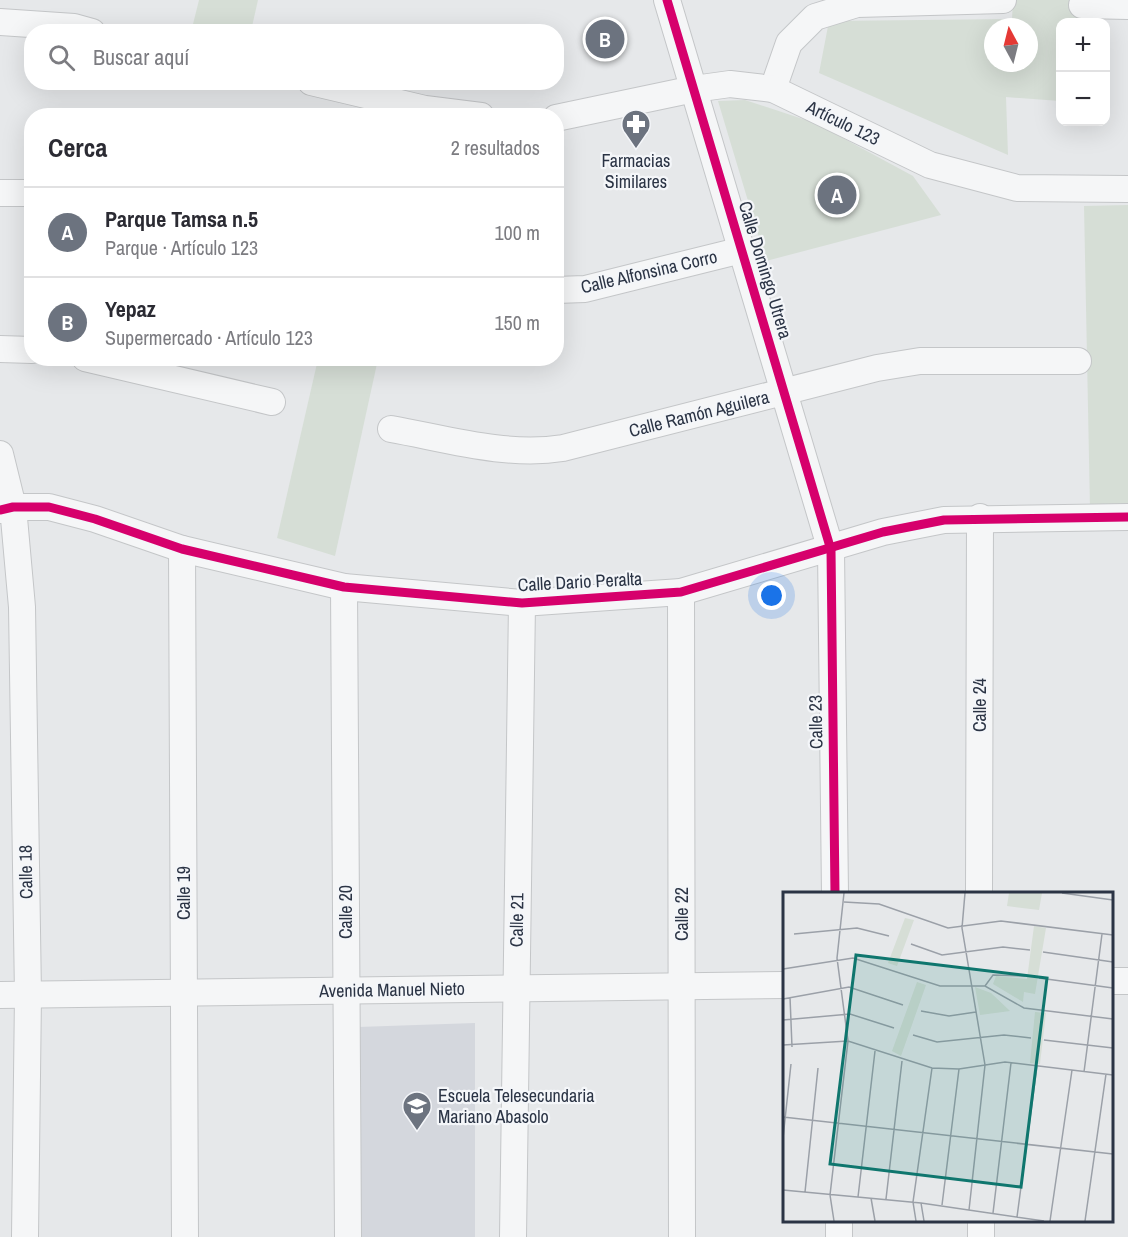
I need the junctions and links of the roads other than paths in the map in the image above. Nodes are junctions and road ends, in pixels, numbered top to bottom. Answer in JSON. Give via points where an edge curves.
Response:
{"nodes":[{"id":1,"x":667,"y":0,"type":"edge"},
{"id":2,"x":1003,"y":0,"type":"edge"},
{"id":3,"x":1082,"y":5,"type":"dead end"},
{"id":4,"x":1128,"y":6,"type":"edge"},
{"id":5,"x":0,"y":22,"type":"edge"},
{"id":6,"x":30,"y":24,"type":"edge"},
{"id":7,"x":694,"y":88,"type":"junction"},
{"id":8,"x":773,"y":89,"type":"junction"},
{"id":9,"x":345,"y":90,"type":"edge"},
{"id":10,"x":421,"y":108,"type":"edge"},
{"id":11,"x":564,"y":116,"type":"edge"},
{"id":12,"x":1128,"y":189,"type":"edge"},
{"id":13,"x":0,"y":193,"type":"edge"},
{"id":14,"x":24,"y":193,"type":"edge"},
{"id":15,"x":742,"y":250,"type":"junction"},
{"id":16,"x":564,"y":289,"type":"edge"},
{"id":17,"x":0,"y":349,"type":"edge"},
{"id":18,"x":24,"y":350,"type":"edge"},
{"id":19,"x":1078,"y":361,"type":"dead end"},
{"id":20,"x":119,"y":366,"type":"edge"},
{"id":21,"x":784,"y":393,"type":"junction"},
{"id":22,"x":272,"y":402,"type":"dead end"},
{"id":23,"x":391,"y":429,"type":"dead end"},
{"id":24,"x":0,"y":454,"type":"edge"},
{"id":25,"x":7,"y":509,"type":"edge"},
{"id":26,"x":1128,"y":517,"type":"edge"},
{"id":27,"x":980,"y":518,"type":"junction"},
{"id":28,"x":182,"y":549,"type":"junction"},
{"id":29,"x":831,"y":550,"type":"junction"},
{"id":30,"x":344,"y":587,"type":"junction"},
{"id":31,"x":681,"y":592,"type":"junction"},
{"id":32,"x":522,"y":603,"type":"junction"},
{"id":33,"x":835,"y":892,"type":"edge"},
{"id":34,"x":979,"y":892,"type":"edge"},
{"id":35,"x":783,"y":985,"type":"edge"},
{"id":36,"x":682,"y":986,"type":"junction"},
{"id":37,"x":516,"y":988,"type":"junction"},
{"id":38,"x":346,"y":991,"type":"junction"},
{"id":39,"x":184,"y":993,"type":"junction"},
{"id":40,"x":0,"y":995,"type":"edge"},
{"id":41,"x":27,"y":995,"type":"junction"},
{"id":42,"x":25,"y":1237,"type":"edge"},
{"id":43,"x":185,"y":1237,"type":"edge"},
{"id":44,"x":348,"y":1237,"type":"edge"},
{"id":45,"x":513,"y":1237,"type":"edge"},
{"id":46,"x":682,"y":1237,"type":"edge"}],
"edges":[{"from":1,"to":7,"type":"street","name":"Calle Domingo Utrera"},
{"from":2,"to":8,"type":"street","via":[[857,4],[815,17],[789,43]]},
{"from":3,"to":4,"type":"street"},
{"from":5,"to":6,"type":"street"},
{"from":7,"to":8,"type":"street","name":"Artículo 123","via":[[730,84]]},
{"from":7,"to":11,"type":"street","name":"Artículo 123"},
{"from":7,"to":15,"type":"street","name":"Calle Domingo Utrera"},
{"from":8,"to":12,"type":"street","name":"Artículo 123","via":[[930,165],[1017,188]]},
{"from":9,"to":10,"type":"street"},
{"from":13,"to":14,"type":"street"},
{"from":15,"to":16,"type":"street","name":"Calle Alfonsina Corro","via":[[585,288]]},
{"from":15,"to":21,"type":"street","name":"Calle Domingo Utrera"},
{"from":17,"to":18,"type":"street"},
{"from":19,"to":21,"type":"street","name":"Calle Ramón Aguilera","via":[[920,361],[877,368]]},
{"from":20,"to":22,"type":"street"},
{"from":21,"to":23,"type":"street","name":"Calle Ramón Aguilera","via":[[537,452]]},
{"from":21,"to":29,"type":"street","name":"Calle Domingo Utrera"},
{"from":24,"to":25,"type":"street","name":"Calle 18"},
{"from":25,"to":28,"type":"street","name":"Calle Dario Peralta","via":[[49,507]]},
{"from":25,"to":41,"type":"street","name":"Calle 18","via":[[22,607]]},
{"from":26,"to":27,"type":"street","name":"Calle Dario Peralta"},
{"from":27,"to":29,"type":"street","name":"Calle Dario Peralta","via":[[944,520],[883,532]]},
{"from":27,"to":34,"type":"street","name":"Calle 24"},
{"from":28,"to":30,"type":"street","name":"Calle Dario Peralta"},
{"from":28,"to":39,"type":"street","name":"Calle 19"},
{"from":29,"to":31,"type":"street","name":"Calle Dario Peralta"},
{"from":29,"to":33,"type":"street","name":"Calle 23"},
{"from":30,"to":32,"type":"street","name":"Calle Dario Peralta"},
{"from":30,"to":38,"type":"street","name":"Calle 20"},
{"from":31,"to":32,"type":"street","name":"Calle Dario Peralta"},
{"from":31,"to":36,"type":"street","name":"Calle 22"},
{"from":32,"to":37,"type":"street","name":"Calle 21"},
{"from":35,"to":36,"type":"street","name":"Avenida Manuel Nieto"},
{"from":36,"to":37,"type":"street","name":"Avenida Manuel Nieto"},
{"from":36,"to":46,"type":"street","name":"Calle 22"},
{"from":37,"to":38,"type":"street","name":"Avenida Manuel Nieto"},
{"from":37,"to":45,"type":"street","name":"Calle 21"},
{"from":38,"to":39,"type":"street","name":"Avenida Manuel Nieto"},
{"from":38,"to":44,"type":"street","name":"Calle 20"},
{"from":39,"to":41,"type":"street","name":"Avenida Manuel Nieto"},
{"from":39,"to":43,"type":"street","name":"Calle 19"},
{"from":40,"to":41,"type":"street","name":"Avenida Manuel Nieto"},
{"from":41,"to":42,"type":"street","name":"Calle 18"}]}
